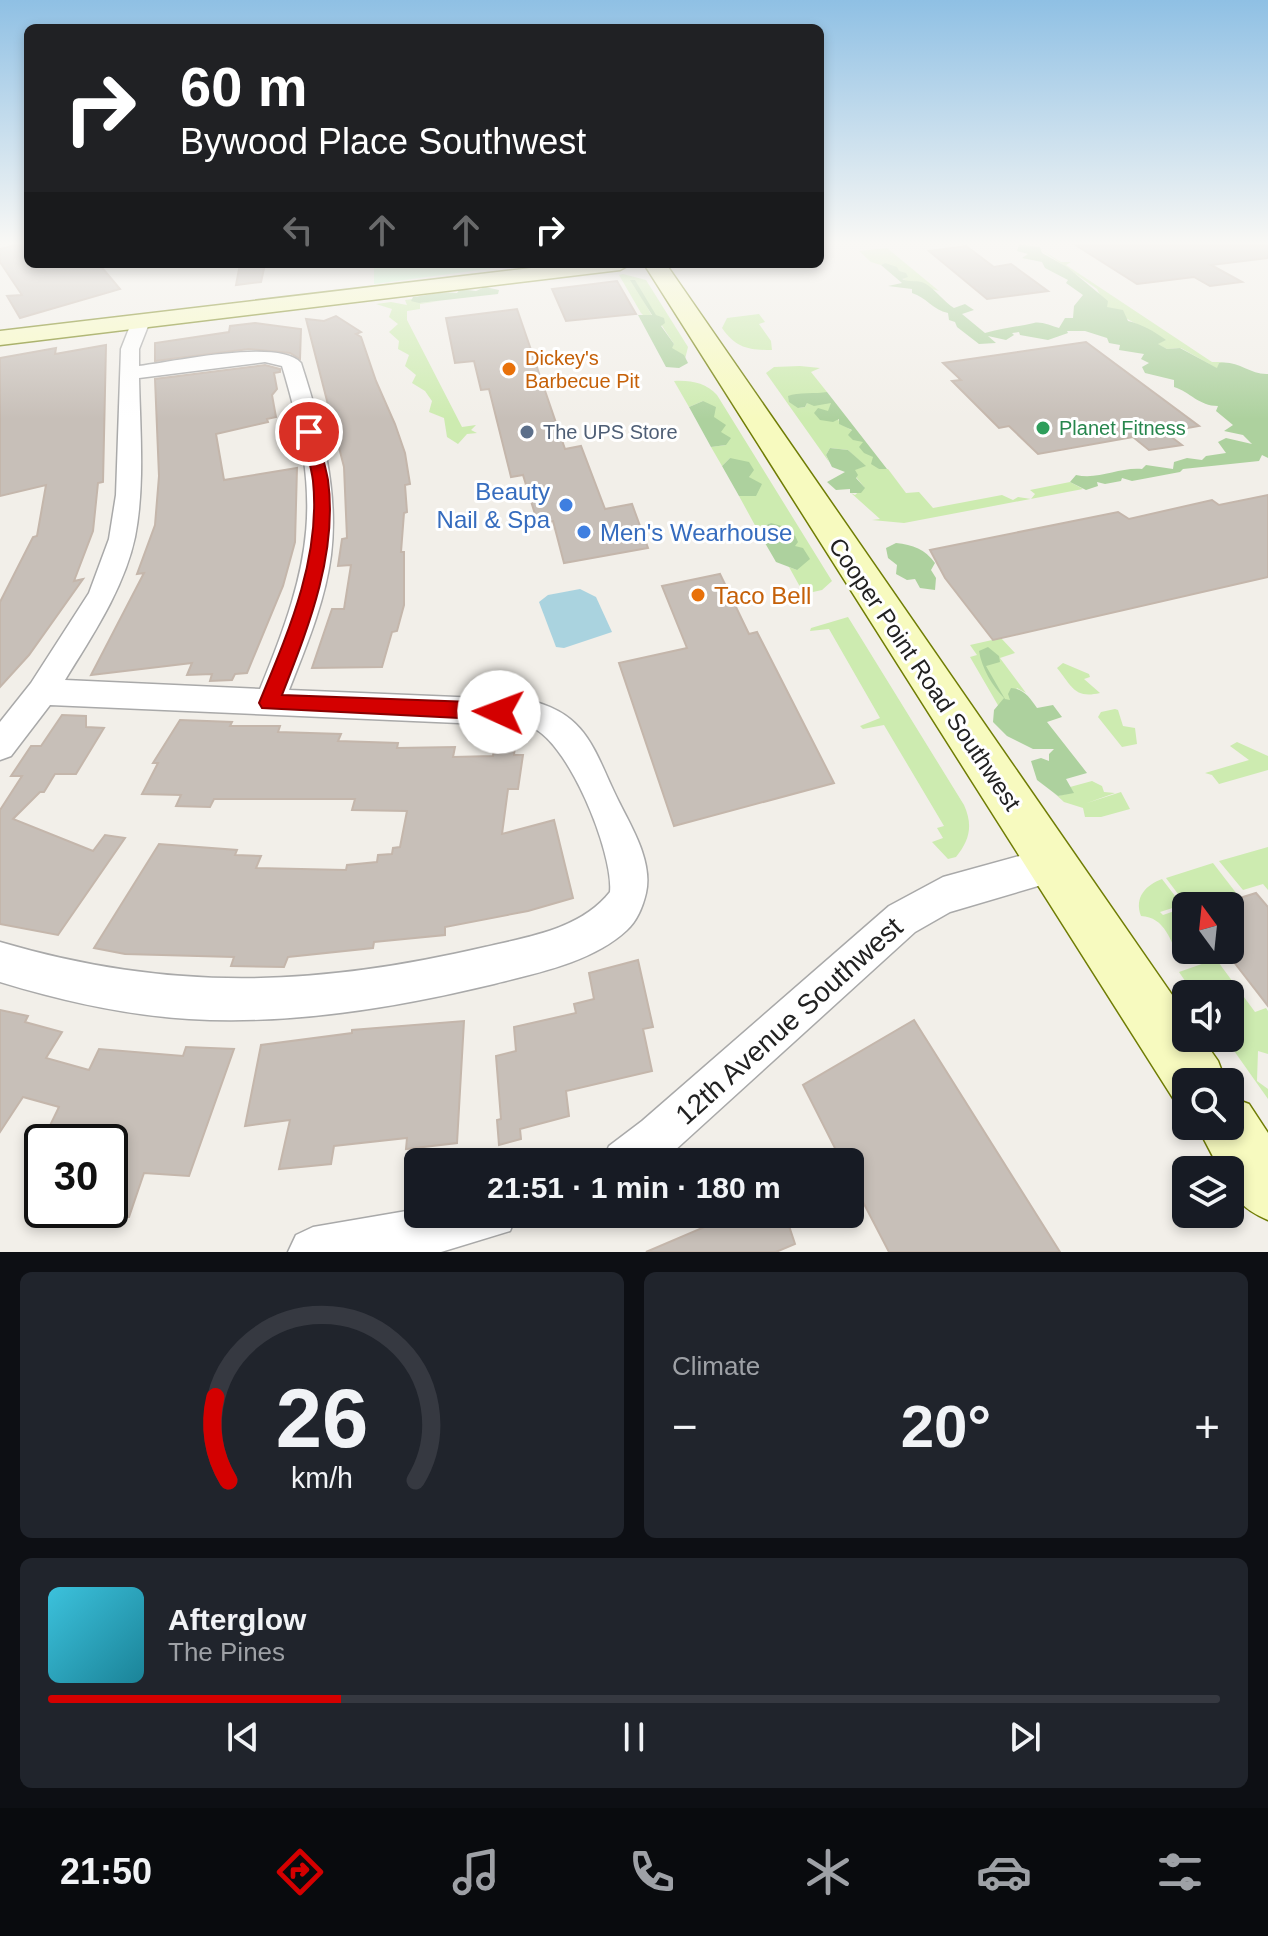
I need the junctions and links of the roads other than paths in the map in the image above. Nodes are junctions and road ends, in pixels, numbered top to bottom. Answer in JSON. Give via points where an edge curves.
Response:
{"nodes":[{"id":1,"x":297,"y":302,"type":"edge"},
{"id":2,"x":680,"y":302,"type":"edge"},
{"id":3,"x":141,"y":321,"type":"junction"},
{"id":4,"x":0,"y":338,"type":"edge"},
{"id":5,"x":129,"y":373,"type":"junction"},
{"id":6,"x":42,"y":692,"type":"junction"},
{"id":7,"x":269,"y":703,"type":"junction"},
{"id":8,"x":0,"y":746,"type":"edge"},
{"id":9,"x":1052,"y":865,"type":"junction"},
{"id":10,"x":0,"y":962,"type":"edge"},
{"id":11,"x":1188,"y":1068,"type":"edge"},
{"id":12,"x":1236,"y":1140,"type":"edge"},
{"id":13,"x":643,"y":1148,"type":"edge"},
{"id":14,"x":1268,"y":1188,"type":"edge"},
{"id":15,"x":441,"y":1228,"type":"edge"},
{"id":16,"x":313,"y":1252,"type":"edge"}],
"edges":[{"from":1,"to":3,"type":"main road"},
{"from":2,"to":9,"type":"main road","name":"Cooper Point Road Southwest"},
{"from":3,"to":4,"type":"main road"},
{"from":3,"to":5,"type":"street","via":[[130,349]]},
{"from":5,"to":6,"type":"street","via":[[128,495],[122,539],[102,594]]},
{"from":5,"to":7,"type":"street","via":[[265,356],[291,363],[320,479],[321,516],[309,592]]},
{"from":6,"to":7,"type":"street"},
{"from":6,"to":8,"type":"street"},
{"from":7,"to":10,"type":"street","via":[[550,718],[568,736],[622,844],[628,866],[623,906],[609,920],[565,944],[519,958],[376,989],[284,1000],[175,997],[82,985]]},
{"from":9,"to":11,"type":"main road","name":"Cooper Point Road Southwest"},
{"from":9,"to":13,"type":"street","name":"12th Avenue Southwest","via":[[943,896],[902,919]]},
{"from":12,"to":14,"type":"main road"},
{"from":15,"to":16,"type":"street"}]}
